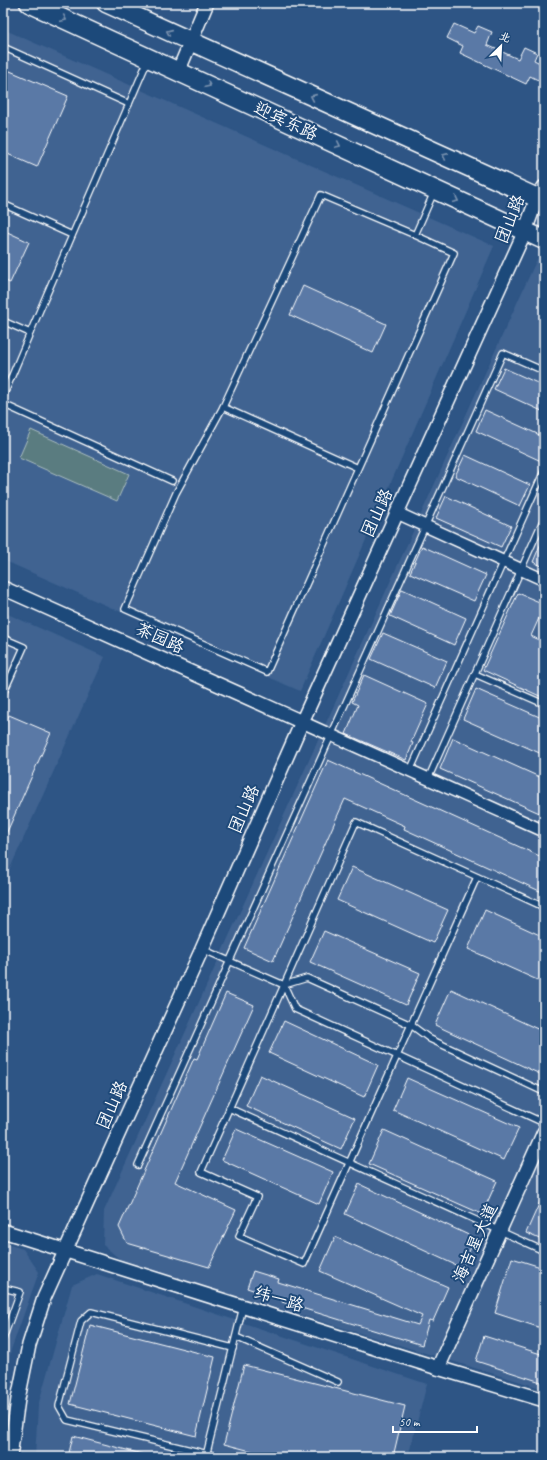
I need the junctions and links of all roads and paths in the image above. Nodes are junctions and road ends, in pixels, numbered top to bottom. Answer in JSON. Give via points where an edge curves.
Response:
{"nodes":[{"id":1,"x":28,"y":3,"type":"edge"},
{"id":2,"x":106,"y":3,"type":"edge"},
{"id":3,"x":207,"y":3,"type":"edge"},
{"id":4,"x":191,"y":42,"type":"junction"},
{"id":5,"x":3,"y":47,"type":"edge"},
{"id":6,"x":149,"y":58,"type":"junction"},
{"id":7,"x":178,"y":72,"type":"junction"},
{"id":8,"x":129,"y":104,"type":"junction"},
{"id":9,"x":435,"y":190,"type":"junction"},
{"id":10,"x":542,"y":195,"type":"edge"},
{"id":11,"x":3,"y":204,"type":"edge"},
{"id":12,"x":525,"y":231,"type":"junction"},
{"id":13,"x":72,"y":235,"type":"junction"},
{"id":14,"x":415,"y":235,"type":"junction"},
{"id":15,"x":544,"y":240,"type":"edge"},
{"id":16,"x":3,"y":320,"type":"edge"},
{"id":17,"x":30,"y":332,"type":"junction"},
{"id":18,"x":544,"y":371,"type":"edge"},
{"id":19,"x":3,"y":397,"type":"edge"},
{"id":20,"x":3,"y":404,"type":"edge"},
{"id":21,"x":223,"y":407,"type":"junction"},
{"id":22,"x":358,"y":468,"type":"junction"},
{"id":23,"x":544,"y":471,"type":"edge"},
{"id":24,"x":172,"y":481,"type":"dead end"},
{"id":25,"x":397,"y":513,"type":"junction"},
{"id":26,"x":544,"y":518,"type":"edge"},
{"id":27,"x":425,"y":526,"type":"junction"},
{"id":28,"x":504,"y":562,"type":"junction"},
{"id":29,"x":521,"y":570,"type":"junction"},
{"id":30,"x":544,"y":580,"type":"edge"},
{"id":31,"x":3,"y":588,"type":"edge"},
{"id":32,"x":3,"y":638,"type":"edge"},
{"id":33,"x":474,"y":674,"type":"junction"},
{"id":34,"x":3,"y":694,"type":"edge"},
{"id":35,"x":544,"y":704,"type":"edge"},
{"id":36,"x":302,"y":722,"type":"junction"},
{"id":37,"x":331,"y":735,"type":"junction"},
{"id":38,"x":410,"y":771,"type":"junction"},
{"id":39,"x":428,"y":779,"type":"junction"},
{"id":40,"x":544,"y":831,"type":"edge"},
{"id":41,"x":477,"y":877,"type":"junction"},
{"id":42,"x":544,"y":907,"type":"edge"},
{"id":43,"x":202,"y":949,"type":"junction"},
{"id":44,"x":230,"y":961,"type":"junction"},
{"id":45,"x":284,"y":985,"type":"junction"},
{"id":46,"x":411,"y":1025,"type":"junction"},
{"id":47,"x":397,"y":1055,"type":"junction"},
{"id":48,"x":544,"y":1092,"type":"edge"},
{"id":49,"x":230,"y":1108,"type":"junction"},
{"id":50,"x":544,"y":1122,"type":"edge"},
{"id":51,"x":544,"y":1132,"type":"edge"},
{"id":52,"x":349,"y":1163,"type":"junction"},
{"id":53,"x":138,"y":1165,"type":"dead end"},
{"id":54,"x":3,"y":1231,"type":"edge"},
{"id":55,"x":500,"y":1232,"type":"junction"},
{"id":56,"x":66,"y":1251,"type":"junction"},
{"id":57,"x":544,"y":1251,"type":"edge"},
{"id":58,"x":3,"y":1288,"type":"edge"},
{"id":59,"x":243,"y":1307,"type":"junction"},
{"id":60,"x":236,"y":1337,"type":"junction"},
{"id":61,"x":3,"y":1339,"type":"edge"},
{"id":62,"x":233,"y":1348,"type":"junction"},
{"id":63,"x":438,"y":1368,"type":"junction"},
{"id":64,"x":338,"y":1382,"type":"dead end"},
{"id":65,"x":544,"y":1400,"type":"edge"},
{"id":66,"x":206,"y":1455,"type":"edge"},
{"id":67,"x":10,"y":1457,"type":"edge"},
{"id":68,"x":220,"y":1457,"type":"edge"}],
"edges":[{"from":1,"to":6,"type":"highway","name":"迎宾东路","one_way":true},
{"from":4,"to":2,"type":"highway","name":"迎宾东路","one_way":true},
{"from":3,"to":4,"type":"street"},
{"from":4,"to":7,"type":"street"},
{"from":10,"to":4,"type":"highway","name":"迎宾东路","one_way":true},
{"from":5,"to":8,"type":"lane"},
{"from":6,"to":7,"type":"highway","name":"迎宾东路"},
{"from":6,"to":8,"type":"lane"},
{"from":7,"to":9,"type":"highway","name":"迎宾东路","one_way":true},
{"from":8,"to":13,"type":"lane"},
{"from":9,"to":12,"type":"highway","name":"迎宾东路","one_way":true},
{"from":9,"to":14,"type":"lane"},
{"from":10,"to":12,"type":"street","name":"团山路"},
{"from":11,"to":13,"type":"lane"},
{"from":12,"to":15,"type":"highway","name":"迎宾东路"},
{"from":12,"to":25,"type":"street","name":"团山路"},
{"from":13,"to":17,"type":"lane"},
{"from":14,"to":21,"type":"lane","via":[[321,195]]},
{"from":14,"to":22,"type":"lane","via":[[454,253]]},
{"from":16,"to":17,"type":"lane"},
{"from":17,"to":19,"type":"lane"},
{"from":18,"to":27,"type":"lane","via":[[503,353]]},
{"from":20,"to":24,"type":"lane"},
{"from":21,"to":22,"type":"lane"},
{"from":21,"to":22,"type":"lane","via":[[176,493],[125,609],[267,672]]},
{"from":23,"to":28,"type":"lane"},
{"from":25,"to":27,"type":"street"},
{"from":25,"to":36,"type":"street","name":"团山路"},
{"from":26,"to":29,"type":"lane"},
{"from":27,"to":28,"type":"street"},
{"from":27,"to":37,"type":"lane"},
{"from":28,"to":29,"type":"street"},
{"from":28,"to":38,"type":"lane"},
{"from":29,"to":30,"type":"street"},
{"from":29,"to":33,"type":"lane"},
{"from":31,"to":36,"type":"street","name":"茶园路"},
{"from":32,"to":34,"type":"lane","via":[[24,647]]},
{"from":33,"to":35,"type":"lane"},
{"from":33,"to":39,"type":"lane"},
{"from":36,"to":37,"type":"street"},
{"from":36,"to":43,"type":"street","name":"团山路"},
{"from":37,"to":38,"type":"street"},
{"from":37,"to":44,"type":"lane"},
{"from":38,"to":39,"type":"street"},
{"from":39,"to":40,"type":"street"},
{"from":41,"to":42,"type":"lane"},
{"from":41,"to":45,"type":"lane","via":[[356,822]]},
{"from":41,"to":46,"type":"lane"},
{"from":43,"to":44,"type":"lane"},
{"from":43,"to":56,"type":"street","name":"团山路"},
{"from":44,"to":45,"type":"lane"},
{"from":44,"to":53,"type":"lane"},
{"from":45,"to":46,"type":"lane","via":[[307,978]]},
{"from":45,"to":47,"type":"lane","via":[[295,1008]]},
{"from":45,"to":49,"type":"lane"},
{"from":46,"to":47,"type":"lane"},
{"from":46,"to":48,"type":"lane","via":[[430,1040]]},
{"from":47,"to":50,"type":"lane"},
{"from":47,"to":52,"type":"lane"},
{"from":49,"to":52,"type":"lane"},
{"from":49,"to":52,"type":"lane","via":[[201,1172],[257,1196],[239,1236],[304,1264]]},
{"from":51,"to":55,"type":"street","name":"海吉星大道"},
{"from":52,"to":55,"type":"lane"},
{"from":54,"to":56,"type":"street","name":"纬一路"},
{"from":55,"to":57,"type":"lane"},
{"from":55,"to":63,"type":"street","name":"海吉星大道"},
{"from":56,"to":59,"type":"street","name":"纬一路"},
{"from":56,"to":67,"type":"street","name":"团山路","via":[[44,1298],[29,1345]]},
{"from":58,"to":61,"type":"lane","via":[[20,1292]]},
{"from":59,"to":60,"type":"lane"},
{"from":59,"to":63,"type":"street","name":"纬一路"},
{"from":60,"to":62,"type":"lane"},
{"from":60,"to":64,"type":"lane"},
{"from":62,"to":66,"type":"lane"},
{"from":62,"to":66,"type":"lane","via":[[91,1312],[81,1322],[59,1406],[67,1420]]},
{"from":63,"to":65,"type":"street","name":"纬一路"},
{"from":66,"to":68,"type":"lane"}]}
